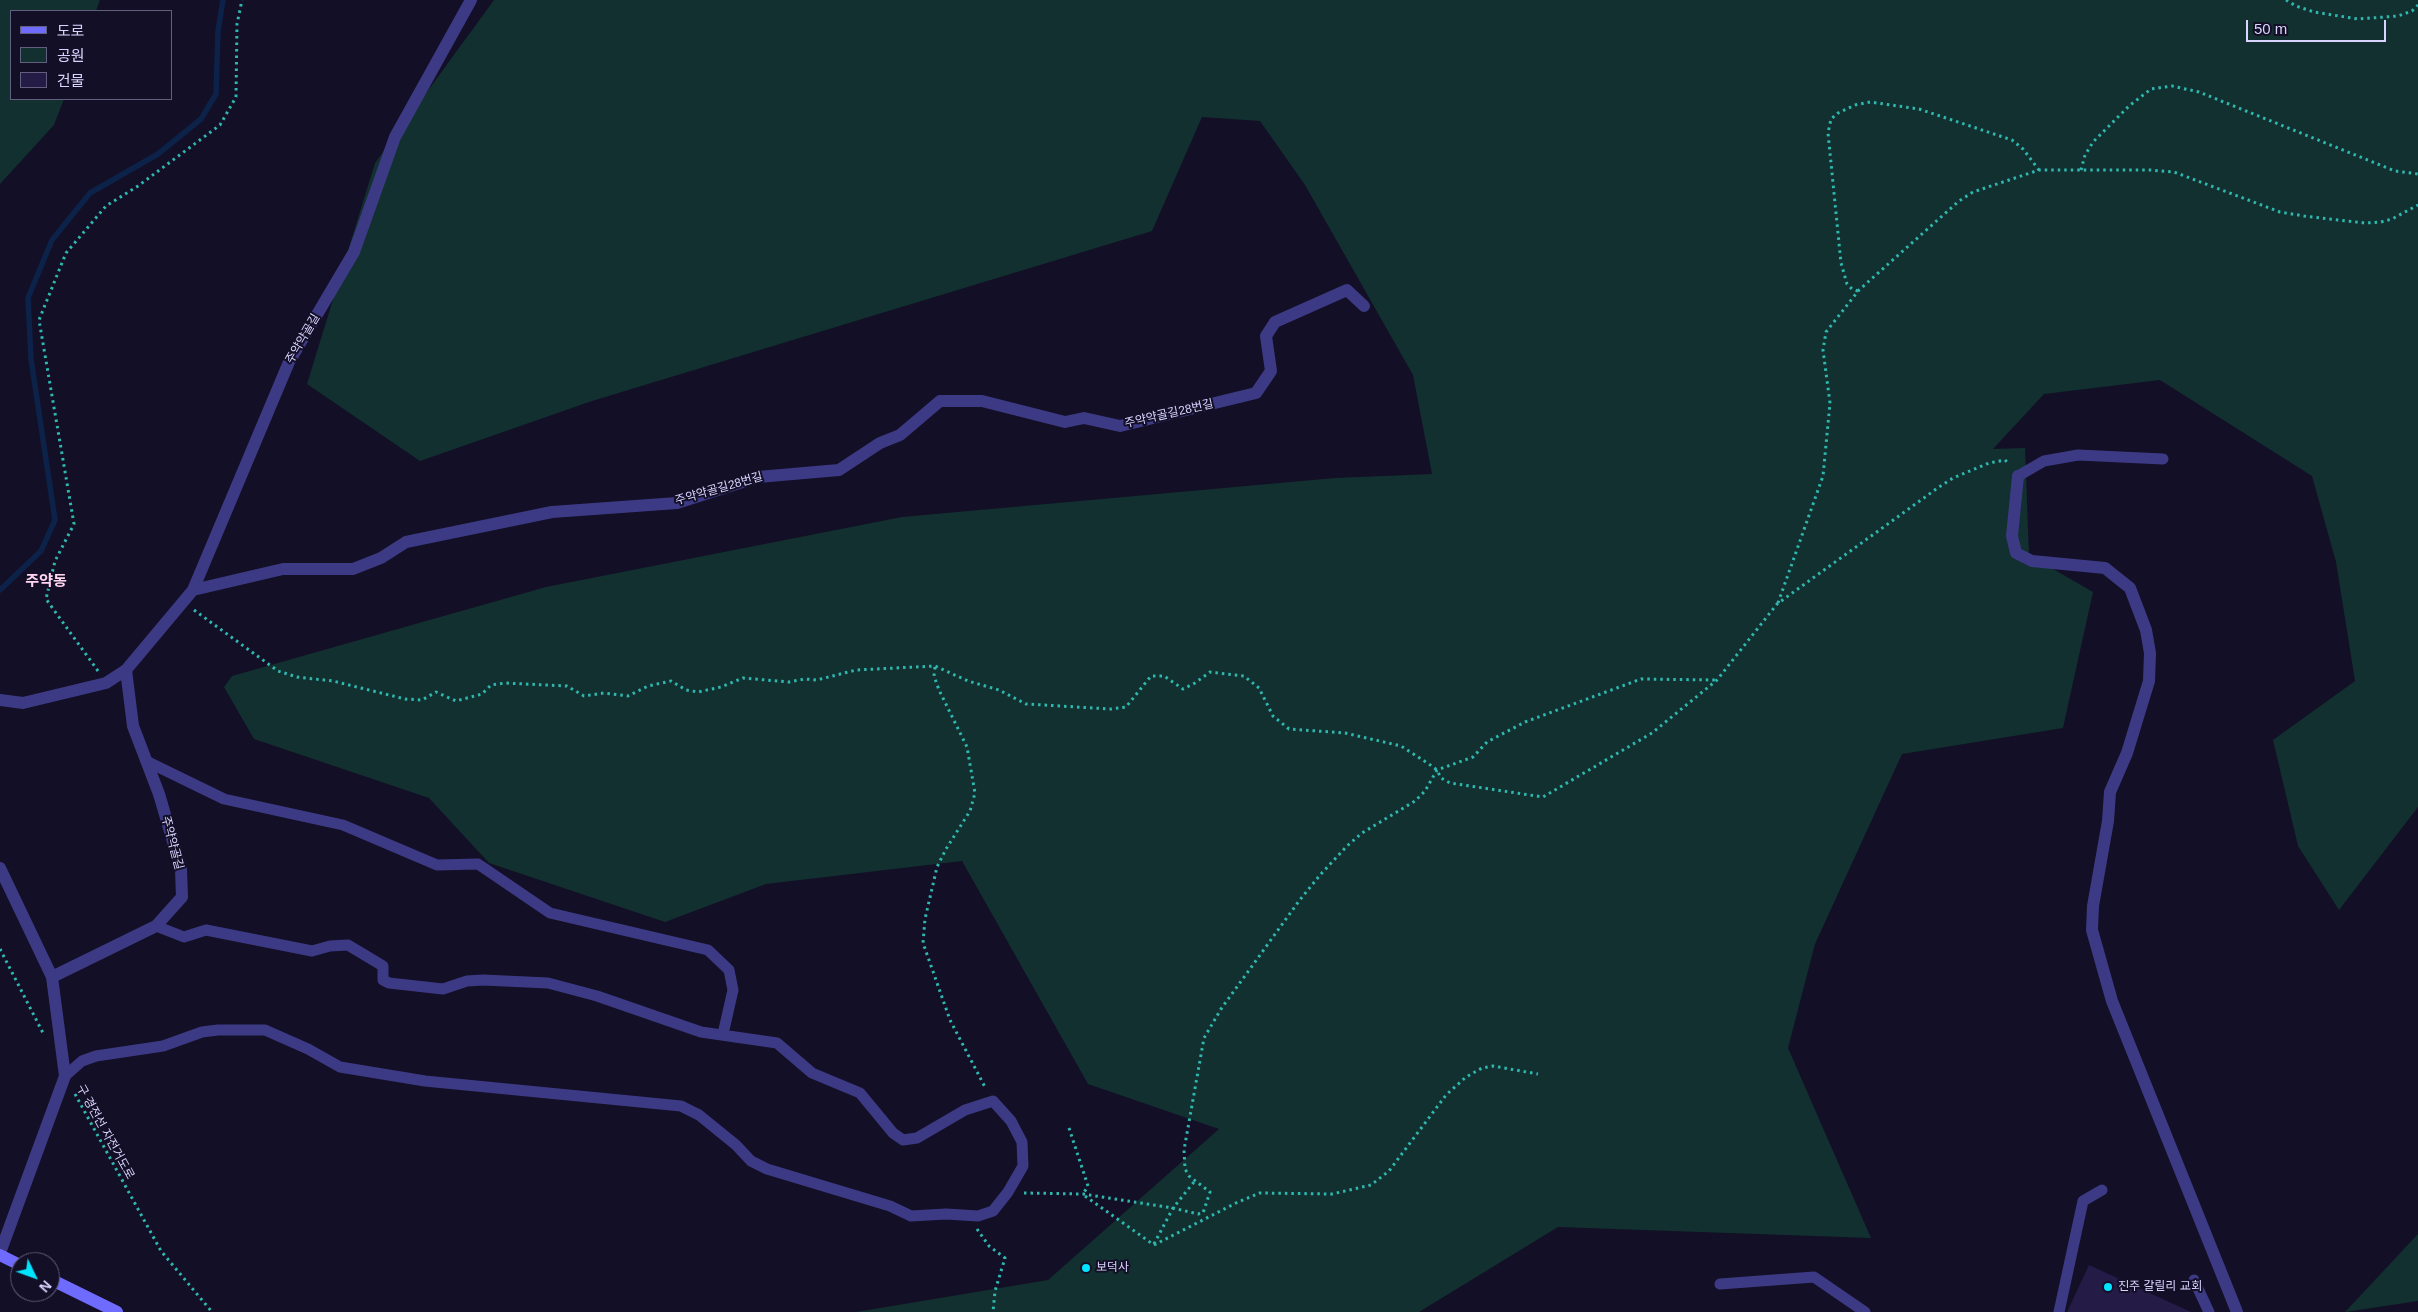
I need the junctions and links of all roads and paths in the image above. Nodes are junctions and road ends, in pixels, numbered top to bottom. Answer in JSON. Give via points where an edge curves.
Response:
{"nodes":[{"id":1,"x":242,"y":0,"type":"edge"},
{"id":2,"x":472,"y":0,"type":"edge"},
{"id":3,"x":2286,"y":0,"type":"edge"},
{"id":4,"x":2418,"y":5,"type":"edge"},
{"id":5,"x":2039,"y":170,"type":"junction"},
{"id":6,"x":2081,"y":170,"type":"junction"},
{"id":7,"x":2418,"y":174,"type":"edge"},
{"id":8,"x":2418,"y":205,"type":"edge"},
{"id":9,"x":1859,"y":290,"type":"junction"},
{"id":10,"x":1364,"y":306,"type":"dead end"},
{"id":11,"x":2163,"y":459,"type":"dead end"},
{"id":12,"x":2018,"y":476,"type":"junction"},
{"id":13,"x":193,"y":590,"type":"junction"},
{"id":14,"x":184,"y":601,"type":"junction"},
{"id":15,"x":1777,"y":604,"type":"junction"},
{"id":16,"x":935,"y":666,"type":"junction"},
{"id":17,"x":126,"y":670,"type":"junction"},
{"id":18,"x":1717,"y":680,"type":"junction"},
{"id":19,"x":106,"y":683,"type":"junction"},
{"id":20,"x":0,"y":700,"type":"edge"},
{"id":21,"x":146,"y":761,"type":"junction"},
{"id":22,"x":1436,"y":770,"type":"junction"},
{"id":23,"x":0,"y":868,"type":"edge"},
{"id":24,"x":156,"y":926,"type":"junction"},
{"id":25,"x":0,"y":948,"type":"edge"},
{"id":26,"x":52,"y":977,"type":"junction"},
{"id":27,"x":723,"y":1034,"type":"junction"},
{"id":28,"x":48,"y":1042,"type":"dead end"},
{"id":29,"x":1538,"y":1074,"type":"dead end"},
{"id":30,"x":65,"y":1076,"type":"junction"},
{"id":31,"x":994,"y":1101,"type":"junction"},
{"id":32,"x":1069,"y":1128,"type":"dead end"},
{"id":33,"x":1194,"y":1182,"type":"junction"},
{"id":34,"x":2102,"y":1190,"type":"dead end"},
{"id":35,"x":1008,"y":1192,"type":"junction"},
{"id":36,"x":1083,"y":1194,"type":"junction"},
{"id":37,"x":1174,"y":1208,"type":"junction"},
{"id":38,"x":977,"y":1231,"type":"dead end"},
{"id":39,"x":1154,"y":1245,"type":"junction"},
{"id":40,"x":0,"y":1254,"type":"edge"},
{"id":41,"x":2194,"y":1280,"type":"dead end"},
{"id":42,"x":60,"y":1284,"type":"edge"},
{"id":43,"x":1720,"y":1284,"type":"dead end"},
{"id":44,"x":117,"y":1312,"type":"edge"},
{"id":45,"x":212,"y":1312,"type":"edge"},
{"id":46,"x":994,"y":1312,"type":"edge"},
{"id":47,"x":1865,"y":1312,"type":"edge"},
{"id":48,"x":2058,"y":1312,"type":"edge"},
{"id":49,"x":2209,"y":1312,"type":"edge"},
{"id":50,"x":2237,"y":1312,"type":"edge"}],
"edges":[{"from":1,"to":19,"type":"path","via":[[237,24],[236,97],[220,125],[106,206],[66,254],[39,320],[74,524],[55,561],[46,599]]},
{"from":2,"to":13,"type":"street","name":"주약약골길","via":[[395,137],[354,252],[289,362]]},
{"from":3,"to":4,"type":"path","via":[[2314,12],[2374,20],[2398,16]]},
{"from":5,"to":6,"type":"path"},
{"from":5,"to":9,"type":"path","via":[[1973,192],[1959,201]]},
{"from":5,"to":9,"type":"path","via":[[2012,140],[1919,109],[1870,102],[1838,112],[1831,119],[1828,133],[1841,263],[1847,284]]},
{"from":6,"to":7,"type":"path","via":[[2093,142],[2129,106],[2151,89],[2172,86],[2199,92],[2395,171]]},
{"from":6,"to":8,"type":"path","via":[[2174,172],[2280,212],[2356,222],[2381,222]]},
{"from":9,"to":15,"type":"path","via":[[1823,338],[1830,403],[1823,476]]},
{"from":10,"to":13,"type":"street","name":"주약약골길28번길","via":[[1347,290],[1275,322],[1266,336],[1271,371],[1256,393],[1247,396],[1120,426],[1084,418],[1065,422],[982,401],[940,401],[900,435],[880,443],[839,470],[758,476],[677,502],[552,512],[406,542],[381,558],[352,569],[283,569]]},
{"from":11,"to":12,"type":"lane","via":[[2078,455],[2044,461]]},
{"from":12,"to":15,"type":"path","via":[[2009,463],[1999,460],[1953,478]]},
{"from":12,"to":50,"type":"street","via":[[2012,536],[2016,553],[2032,561],[2105,568],[2130,588],[2146,630],[2150,653],[2149,681],[2127,753],[2110,792],[2092,930],[2112,1001]]},
{"from":13,"to":14,"type":"street","name":"주약약골길"},
{"from":14,"to":16,"type":"path","via":[[278,671],[405,700],[422,700],[436,692],[456,701],[482,694],[491,685],[505,683],[566,686],[584,696],[604,693],[628,696],[648,686],[671,681],[686,690],[698,692],[743,678],[789,682],[805,678],[817,680],[856,670]]},
{"from":14,"to":17,"type":"street","name":"주약약골길"},
{"from":15,"to":18,"type":"path"},
{"from":16,"to":22,"type":"path","via":[[999,690],[1026,704],[1085,709],[1126,707],[1151,676],[1164,676],[1182,689],[1210,672],[1244,676],[1259,688],[1273,716],[1289,729],[1345,733],[1401,746]]},
{"from":16,"to":31,"type":"path","via":[[938,690],[967,747],[975,793],[970,811],[937,867],[923,943],[950,1020]]},
{"from":17,"to":19,"type":"street","name":"주약약골길"},
{"from":17,"to":21,"type":"street","name":"주약약골길","via":[[133,726]]},
{"from":18,"to":22,"type":"path","via":[[1641,679],[1525,722],[1488,742],[1473,757]]},
{"from":18,"to":22,"type":"path","via":[[1641,741],[1543,797],[1450,783]]},
{"from":19,"to":20,"type":"street","name":"주약약골길","via":[[23,703]]},
{"from":21,"to":24,"type":"street","name":"주약약골길","via":[[181,870],[182,897]]},
{"from":21,"to":27,"type":"lane","via":[[224,799],[343,825],[437,865],[478,864],[550,913],[708,950],[729,970],[733,990]]},
{"from":22,"to":33,"type":"path","via":[[1415,802],[1362,833],[1320,875],[1209,1027],[1200,1053],[1184,1150],[1185,1169]]},
{"from":23,"to":26,"type":"street"},
{"from":24,"to":26,"type":"street","name":"주약약골길"},
{"from":24,"to":27,"type":"lane","via":[[184,937],[206,930],[312,951],[348,945],[383,966],[383,980],[425,988],[443,989],[482,980],[548,983],[597,996],[701,1032]]},
{"from":25,"to":28,"type":"path"},
{"from":26,"to":30,"type":"street"},
{"from":27,"to":31,"type":"lane","via":[[777,1043],[812,1072],[860,1093],[893,1133],[904,1140],[917,1138],[965,1110]]},
{"from":29,"to":39,"type":"path","via":[[1493,1066],[1466,1077],[1446,1095],[1389,1171],[1371,1185],[1332,1194],[1260,1193]]},
{"from":30,"to":35,"type":"lane","via":[[82,1061],[96,1056],[163,1046],[202,1032],[265,1030],[340,1067],[425,1081],[681,1106],[699,1115],[750,1160],[767,1169],[890,1206],[911,1216],[978,1216],[993,1211]]},
{"from":30,"to":40,"type":"street"},
{"from":30,"to":45,"type":"path","name":"구 경전선 자전거도로","via":[[160,1251]]},
{"from":31,"to":35,"type":"lane","via":[[1011,1121],[1022,1142],[1023,1166]]},
{"from":32,"to":36,"type":"path","via":[[1088,1186]]},
{"from":33,"to":37,"type":"path"},
{"from":33,"to":37,"type":"path","via":[[1210,1192],[1203,1213]]},
{"from":34,"to":48,"type":"lane","via":[[2083,1201]]},
{"from":35,"to":36,"type":"path"},
{"from":36,"to":37,"type":"path"},
{"from":36,"to":39,"type":"path"},
{"from":37,"to":39,"type":"path"},
{"from":38,"to":46,"type":"path","via":[[1005,1258],[995,1291]]},
{"from":41,"to":49,"type":"lane"},
{"from":42,"to":44,"type":"street"},
{"from":43,"to":47,"type":"lane","via":[[1814,1278]]}]}
